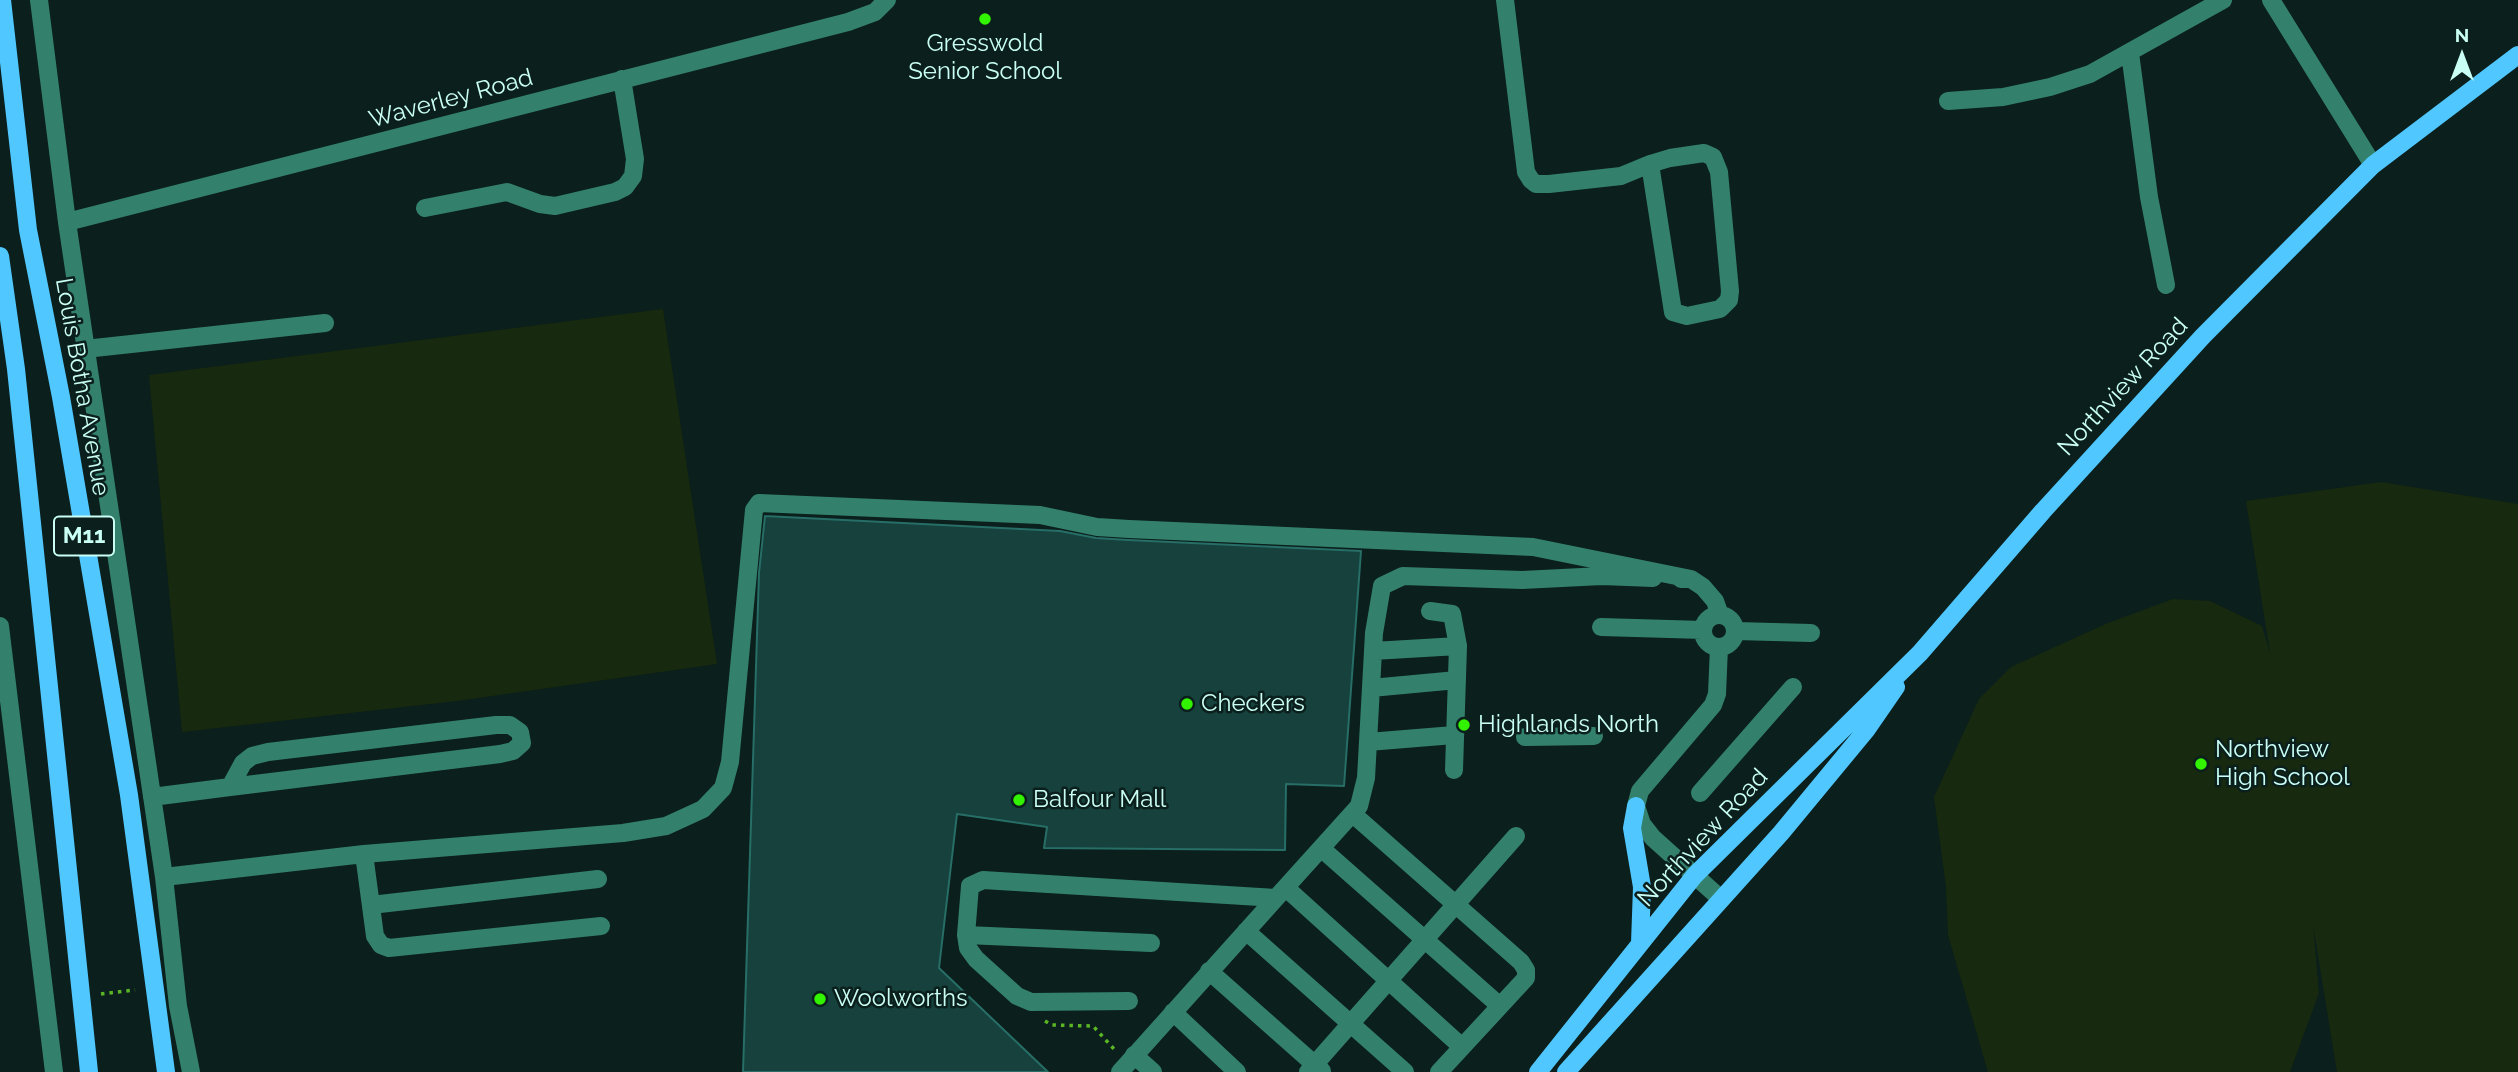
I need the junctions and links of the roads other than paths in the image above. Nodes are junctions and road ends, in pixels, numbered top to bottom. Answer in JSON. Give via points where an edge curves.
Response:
{"nodes":[{"id":1,"x":2,"y":0,"type":"edge"},
{"id":2,"x":39,"y":0,"type":"edge"},
{"id":3,"x":887,"y":0,"type":"edge"},
{"id":4,"x":1505,"y":0,"type":"edge"},
{"id":5,"x":2224,"y":0,"type":"edge"},
{"id":6,"x":2271,"y":0,"type":"edge"},
{"id":7,"x":2130,"y":53,"type":"junction"},
{"id":8,"x":2518,"y":55,"type":"edge"},
{"id":9,"x":622,"y":79,"type":"junction"},
{"id":10,"x":1948,"y":102,"type":"dead end"},
{"id":11,"x":1650,"y":164,"type":"junction"},
{"id":12,"x":2373,"y":164,"type":"junction"},
{"id":13,"x":425,"y":208,"type":"dead end"},
{"id":14,"x":67,"y":222,"type":"junction"},
{"id":15,"x":0,"y":256,"type":"edge"},
{"id":16,"x":2166,"y":285,"type":"dead end"},
{"id":17,"x":324,"y":323,"type":"dead end"},
{"id":18,"x":85,"y":349,"type":"junction"},
{"id":19,"x":1691,"y":579,"type":"junction"},
{"id":20,"x":1430,"y":611,"type":"dead end"},
{"id":21,"x":1720,"y":615,"type":"junction"},
{"id":22,"x":0,"y":626,"type":"edge"},
{"id":23,"x":1601,"y":626,"type":"dead end"},
{"id":24,"x":1703,"y":631,"type":"junction"},
{"id":25,"x":1736,"y":631,"type":"junction"},
{"id":26,"x":1811,"y":633,"type":"dead end"},
{"id":27,"x":1458,"y":646,"type":"junction"},
{"id":28,"x":1719,"y":647,"type":"junction"},
{"id":29,"x":1373,"y":651,"type":"junction"},
{"id":30,"x":1920,"y":653,"type":"junction"},
{"id":31,"x":1457,"y":680,"type":"junction"},
{"id":32,"x":1793,"y":687,"type":"dead end"},
{"id":33,"x":1371,"y":688,"type":"junction"},
{"id":34,"x":1454,"y":735,"type":"junction"},
{"id":35,"x":1594,"y":736,"type":"dead end"},
{"id":36,"x":1525,"y":737,"type":"dead end"},
{"id":37,"x":1368,"y":742,"type":"junction"},
{"id":38,"x":1454,"y":770,"type":"dead end"},
{"id":39,"x":230,"y":787,"type":"junction"},
{"id":40,"x":1700,"y":793,"type":"dead end"},
{"id":41,"x":152,"y":797,"type":"junction"},
{"id":42,"x":1636,"y":806,"type":"junction"},
{"id":43,"x":1354,"y":815,"type":"junction"},
{"id":44,"x":1516,"y":836,"type":"dead end"},
{"id":45,"x":1322,"y":849,"type":"junction"},
{"id":46,"x":364,"y":854,"type":"junction"},
{"id":47,"x":1695,"y":875,"type":"junction"},
{"id":48,"x":164,"y":877,"type":"junction"},
{"id":49,"x":598,"y":879,"type":"dead end"},
{"id":50,"x":1281,"y":893,"type":"junction"},
{"id":51,"x":1721,"y":899,"type":"junction"},
{"id":52,"x":371,"y":905,"type":"junction"},
{"id":53,"x":601,"y":926,"type":"dead end"},
{"id":54,"x":1246,"y":931,"type":"junction"},
{"id":55,"x":966,"y":935,"type":"junction"},
{"id":56,"x":1151,"y":943,"type":"dead end"},
{"id":57,"x":1640,"y":943,"type":"junction"},
{"id":58,"x":1209,"y":971,"type":"junction"},
{"id":59,"x":1129,"y":1001,"type":"dead end"},
{"id":60,"x":1500,"y":1006,"type":"junction"},
{"id":61,"x":1173,"y":1012,"type":"junction"},
{"id":62,"x":1462,"y":1047,"type":"junction"},
{"id":63,"x":1127,"y":1064,"type":"edge"},
{"id":64,"x":1572,"y":1070,"type":"edge"},
{"id":65,"x":54,"y":1072,"type":"edge"},
{"id":66,"x":89,"y":1072,"type":"edge"},
{"id":67,"x":166,"y":1072,"type":"edge"},
{"id":68,"x":191,"y":1072,"type":"edge"},
{"id":69,"x":1153,"y":1072,"type":"edge"},
{"id":70,"x":1237,"y":1072,"type":"edge"},
{"id":71,"x":1308,"y":1072,"type":"edge"},
{"id":72,"x":1323,"y":1072,"type":"edge"},
{"id":73,"x":1405,"y":1072,"type":"edge"},
{"id":74,"x":1438,"y":1072,"type":"edge"},
{"id":75,"x":1538,"y":1072,"type":"edge"}],
"edges":[{"from":1,"to":67,"type":"main road","name":"Louis Botha Avenue","number":"M11","via":[[28,230],[129,795]]},
{"from":2,"to":14,"type":"street","name":"Louis Botha Avenue"},
{"from":3,"to":9,"type":"street","name":"Waverley Road","via":[[875,12],[848,22]]},
{"from":4,"to":11,"type":"street","via":[[1526,172],[1531,180],[1549,184],[1621,176]]},
{"from":5,"to":7,"type":"street"},
{"from":6,"to":12,"type":"street"},
{"from":7,"to":10,"type":"street","via":[[2090,74],[2050,87]]},
{"from":7,"to":16,"type":"street"},
{"from":8,"to":12,"type":"main road","name":"Northview Road"},
{"from":9,"to":13,"type":"street","via":[[635,159],[633,176],[625,187],[555,206],[507,192]]},
{"from":9,"to":14,"type":"street","name":"Waverley Road"},
{"from":11,"to":11,"type":"street","via":[[1690,154],[1713,157],[1719,172],[1729,300],[1720,309],[1687,316],[1676,315],[1671,306]]},
{"from":12,"to":30,"type":"main road","name":"Northview Road","via":[[2203,336]]},
{"from":14,"to":18,"type":"street","name":"Louis Botha Avenue"},
{"from":15,"to":66,"type":"main road","number":"M11","via":[[16,369]]},
{"from":17,"to":18,"type":"street"},
{"from":18,"to":41,"type":"street","name":"Louis Botha Avenue"},
{"from":19,"to":21,"type":"street","via":[[1715,601]]},
{"from":19,"to":29,"type":"street","via":[[1404,576],[1382,586]]},
{"from":19,"to":46,"type":"street","via":[[1533,547],[1129,529],[1040,515],[760,503],[754,510],[730,762],[723,788],[703,809],[666,826],[624,833]]},
{"from":20,"to":27,"type":"street","via":[[1452,614]]},
{"from":21,"to":24,"type":"street","via":[[1706,622]]},
{"from":21,"to":25,"type":"street","via":[[1728,617]]},
{"from":22,"to":65,"type":"street"},
{"from":23,"to":24,"type":"street"},
{"from":24,"to":28,"type":"street","via":[[1711,645]]},
{"from":25,"to":26,"type":"street"},
{"from":25,"to":28,"type":"street","via":[[1733,639]]},
{"from":27,"to":29,"type":"street"},
{"from":27,"to":31,"type":"street"},
{"from":28,"to":42,"type":"street","via":[[1713,705],[1640,791]]},
{"from":29,"to":33,"type":"street"},
{"from":30,"to":47,"type":"main road","name":"Northview Road"},
{"from":30,"to":51,"type":"main road","name":"Northview Road","via":[[1867,729]]},
{"from":31,"to":33,"type":"street"},
{"from":31,"to":34,"type":"street"},
{"from":32,"to":40,"type":"street"},
{"from":33,"to":37,"type":"street"},
{"from":34,"to":37,"type":"street"},
{"from":34,"to":38,"type":"street"},
{"from":35,"to":36,"type":"street"},
{"from":37,"to":43,"type":"street","via":[[1366,778]]},
{"from":39,"to":39,"type":"street","via":[[243,764],[268,752],[496,725],[510,725],[520,732],[522,743],[500,754]]},
{"from":39,"to":41,"type":"street"},
{"from":41,"to":48,"type":"street","name":"Louis Botha Avenue"},
{"from":42,"to":47,"type":"street","via":[[1653,838]]},
{"from":42,"to":57,"type":"main road","via":[[1632,828],[1642,887]]},
{"from":43,"to":45,"type":"street"},
{"from":43,"to":60,"type":"street","via":[[1521,962],[1526,978]]},
{"from":44,"to":71,"type":"street"},
{"from":45,"to":50,"type":"street"},
{"from":45,"to":60,"type":"street"},
{"from":46,"to":48,"type":"street"},
{"from":46,"to":52,"type":"street"},
{"from":47,"to":51,"type":"street"},
{"from":47,"to":57,"type":"main road","name":"Northview Road"},
{"from":48,"to":68,"type":"street","name":"Louis Botha Avenue","via":[[178,1006]]},
{"from":49,"to":52,"type":"street"},
{"from":50,"to":54,"type":"street"},
{"from":50,"to":55,"type":"street","via":[[983,880],[968,890]]},
{"from":50,"to":62,"type":"street"},
{"from":51,"to":64,"type":"main road","name":"Northview Road"},
{"from":52,"to":53,"type":"street","via":[[375,936],[389,948]]},
{"from":54,"to":58,"type":"street"},
{"from":54,"to":73,"type":"street"},
{"from":55,"to":56,"type":"street"},
{"from":55,"to":59,"type":"street","via":[[976,960],[1023,999]]},
{"from":57,"to":75,"type":"main road","name":"Northview Road"},
{"from":58,"to":61,"type":"street"},
{"from":58,"to":72,"type":"street"},
{"from":60,"to":62,"type":"street"},
{"from":61,"to":63,"type":"street"},
{"from":61,"to":70,"type":"street"},
{"from":62,"to":74,"type":"street"},
{"from":63,"to":69,"type":"street"}]}
